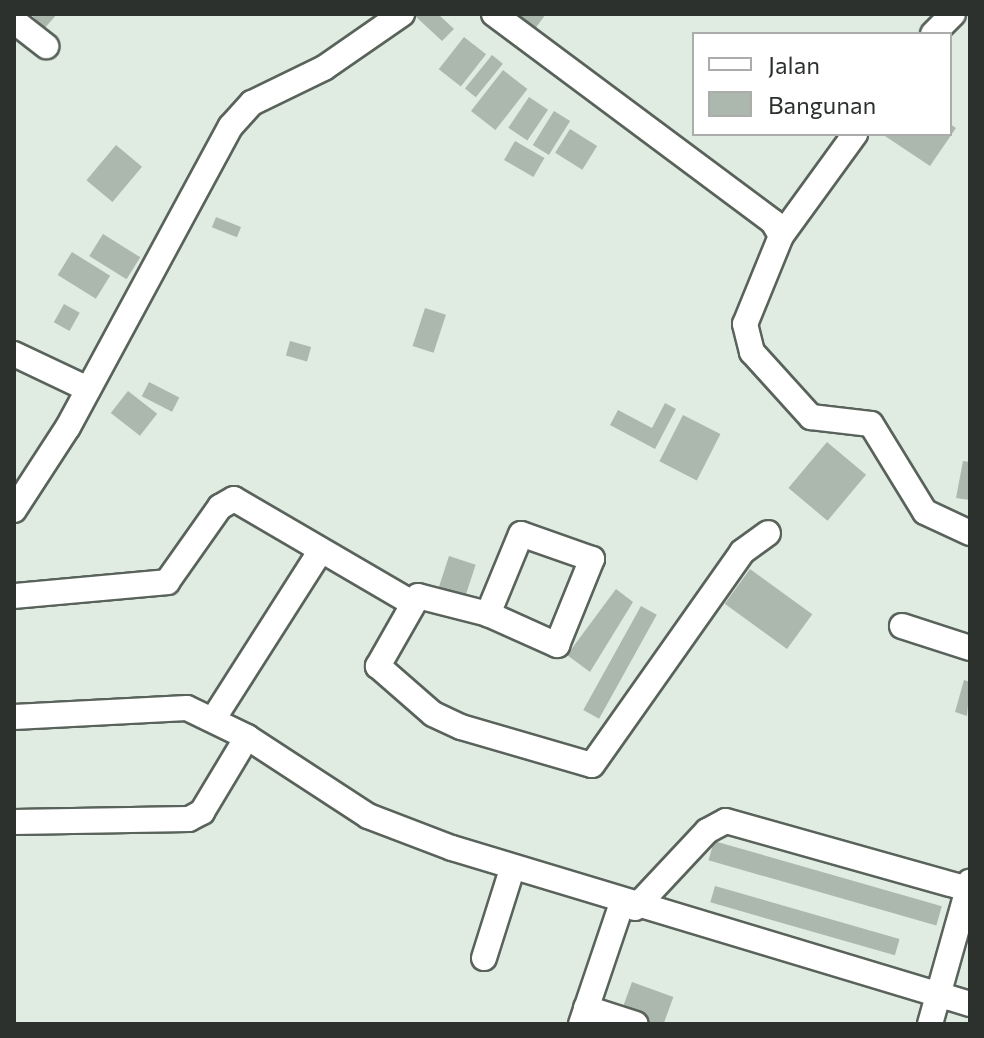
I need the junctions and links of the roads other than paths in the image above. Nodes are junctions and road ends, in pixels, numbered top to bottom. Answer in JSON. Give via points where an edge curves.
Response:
{"nodes":[{"id":1,"x":402,"y":14,"type":"edge"},
{"id":2,"x":494,"y":14,"type":"edge"},
{"id":3,"x":953,"y":14,"type":"edge"},
{"id":4,"x":14,"y":21,"type":"edge"},
{"id":5,"x":935,"y":32,"type":"edge"},
{"id":6,"x":46,"y":46,"type":"dead end"},
{"id":7,"x":854,"y":136,"type":"edge"},
{"id":8,"x":781,"y":236,"type":"junction"},
{"id":9,"x":14,"y":354,"type":"edge"},
{"id":10,"x":88,"y":389,"type":"junction"},
{"id":11,"x":14,"y":510,"type":"edge"},
{"id":12,"x":768,"y":533,"type":"dead end"},
{"id":13,"x":970,"y":533,"type":"edge"},
{"id":14,"x":319,"y":553,"type":"junction"},
{"id":15,"x":14,"y":596,"type":"edge"},
{"id":16,"x":412,"y":603,"type":"junction"},
{"id":17,"x":488,"y":614,"type":"junction"},
{"id":18,"x":902,"y":626,"type":"dead end"},
{"id":19,"x":970,"y":648,"type":"edge"},
{"id":20,"x":14,"y":717,"type":"edge"},
{"id":21,"x":214,"y":718,"type":"junction"},
{"id":22,"x":247,"y":737,"type":"junction"},
{"id":23,"x":14,"y":822,"type":"edge"},
{"id":24,"x":512,"y":869,"type":"junction"},
{"id":25,"x":969,"y":886,"type":"edge"},
{"id":26,"x":628,"y":905,"type":"junction"},
{"id":27,"x":484,"y":958,"type":"dead end"},
{"id":28,"x":938,"y":995,"type":"junction"},
{"id":29,"x":970,"y":1004,"type":"edge"},
{"id":30,"x":583,"y":1016,"type":"edge"},
{"id":31,"x":636,"y":1024,"type":"edge"},
{"id":32,"x":930,"y":1024,"type":"edge"}],
"edges":[{"from":1,"to":10,"type":"street","via":[[324,68],[252,103],[231,126]]},
{"from":2,"to":8,"type":"street","via":[[773,222]]},
{"from":3,"to":5,"type":"street"},
{"from":4,"to":6,"type":"street"},
{"from":7,"to":8,"type":"street"},
{"from":8,"to":13,"type":"street","via":[[745,324],[752,352],[811,417],[871,424],[925,512]]},
{"from":9,"to":10,"type":"street"},
{"from":10,"to":11,"type":"street"},
{"from":12,"to":16,"type":"street","via":[[742,552],[596,759],[583,767],[433,714],[378,666]]},
{"from":14,"to":15,"type":"street","via":[[234,499],[220,507],[167,582]]},
{"from":14,"to":16,"type":"street"},
{"from":14,"to":21,"type":"street"},
{"from":16,"to":17,"type":"street","via":[[422,594]]},
{"from":17,"to":17,"type":"street","via":[[521,534],[592,559],[557,645]]},
{"from":18,"to":19,"type":"street"},
{"from":20,"to":21,"type":"street","via":[[181,708]]},
{"from":21,"to":22,"type":"street"},
{"from":22,"to":23,"type":"street","via":[[202,812],[189,819]]},
{"from":22,"to":24,"type":"street","via":[[368,816]]},
{"from":24,"to":26,"type":"street"},
{"from":24,"to":27,"type":"street"},
{"from":25,"to":26,"type":"street","via":[[726,821],[707,831]]},
{"from":25,"to":28,"type":"street"},
{"from":26,"to":28,"type":"street"},
{"from":26,"to":30,"type":"street"},
{"from":28,"to":29,"type":"street"},
{"from":28,"to":32,"type":"street"},
{"from":30,"to":31,"type":"street"}]}
